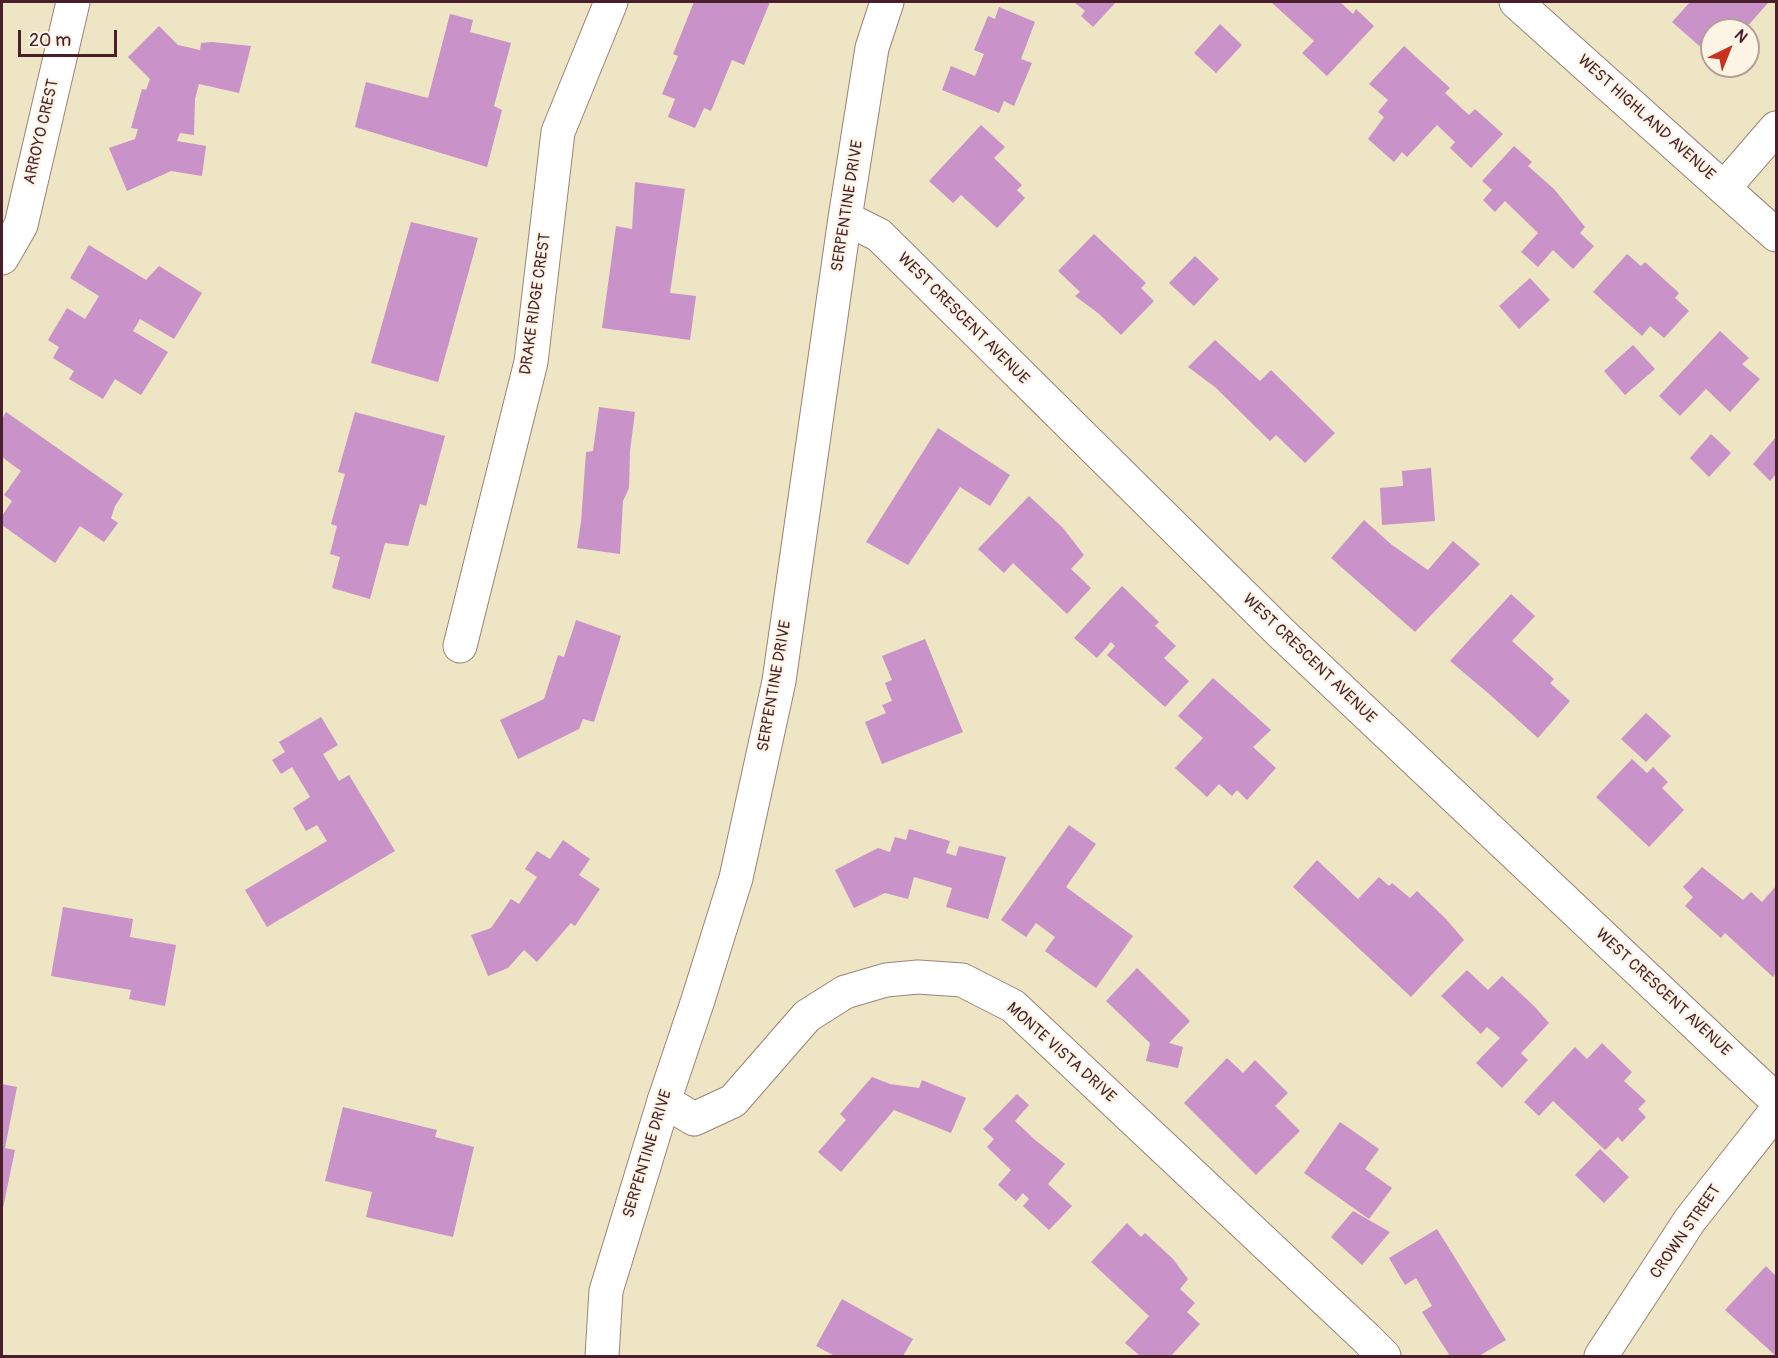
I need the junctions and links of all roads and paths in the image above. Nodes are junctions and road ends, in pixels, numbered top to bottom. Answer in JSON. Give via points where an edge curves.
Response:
{"nodes":[{"id":1,"x":73,"y":2,"type":"edge"},
{"id":2,"x":611,"y":2,"type":"edge"},
{"id":3,"x":887,"y":2,"type":"edge"},
{"id":4,"x":1516,"y":2,"type":"edge"},
{"id":5,"x":1776,"y":128,"type":"edge"},
{"id":6,"x":1724,"y":188,"type":"junction"},
{"id":7,"x":845,"y":218,"type":"junction"},
{"id":8,"x":1776,"y":235,"type":"edge"},
{"id":9,"x":2,"y":258,"type":"edge"},
{"id":10,"x":460,"y":646,"type":"dead end"},
{"id":11,"x":1776,"y":1100,"type":"edge"},
{"id":12,"x":664,"y":1101,"type":"junction"},
{"id":13,"x":1776,"y":1111,"type":"edge"},
{"id":14,"x":602,"y":1356,"type":"edge"},
{"id":15,"x":1384,"y":1356,"type":"edge"},
{"id":16,"x":1601,"y":1356,"type":"edge"}],
"edges":[{"from":1,"to":9,"type":"street","name":"ARROYO CREST","via":[[21,225]]},
{"from":2,"to":10,"type":"street","name":"DRAKE RIDGE CREST","via":[[558,132],[531,362]]},
{"from":3,"to":7,"type":"street","name":"SERPENTINE DRIVE","via":[[872,48]]},
{"from":4,"to":6,"type":"street","name":"WEST HIGHLAND AVENUE"},
{"from":5,"to":6,"type":"street"},
{"from":6,"to":8,"type":"street","name":"WEST HIGHLAND AVENUE"},
{"from":7,"to":11,"type":"street","name":"WEST CRESCENT AVENUE","via":[[879,235],[1280,632]]},
{"from":7,"to":12,"type":"street","name":"SERPENTINE DRIVE","via":[[779,681],[736,878]]},
{"from":12,"to":14,"type":"street","name":"SERPENTINE DRIVE","via":[[606,1291]]},
{"from":12,"to":15,"type":"street","name":"MONTE VISTA DRIVE","via":[[694,1119],[733,1101],[807,1016],[845,992],[886,980],[918,977],[962,981],[1013,1006]]},
{"from":13,"to":16,"type":"street","name":"CROWN STREET","via":[[1690,1220]]}]}
